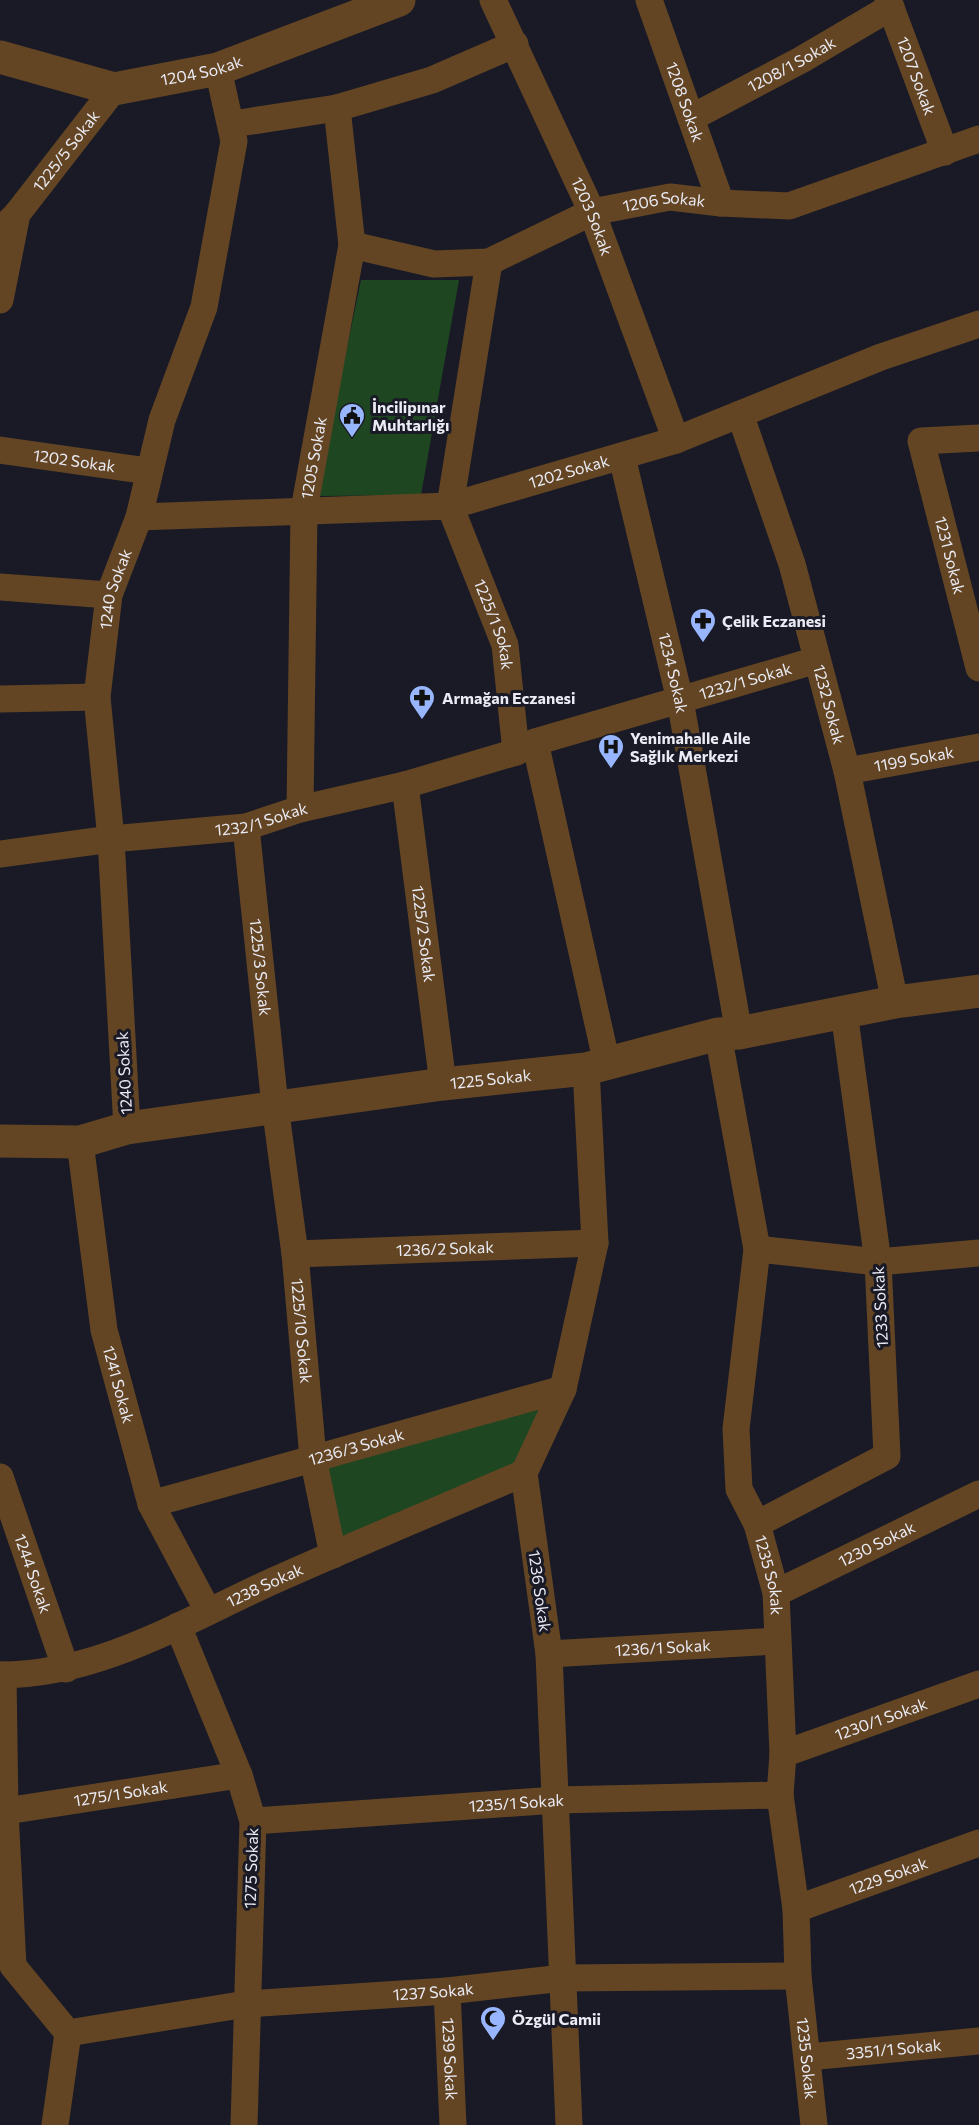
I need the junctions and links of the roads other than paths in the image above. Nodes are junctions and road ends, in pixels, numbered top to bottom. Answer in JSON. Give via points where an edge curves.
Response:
{"nodes":[{"id":1,"x":399,"y":0,"type":"edge"},
{"id":2,"x":493,"y":0,"type":"edge"},
{"id":3,"x":649,"y":0,"type":"edge"},
{"id":4,"x":890,"y":4,"type":"edge"},
{"id":5,"x":515,"y":44,"type":"junction"},
{"id":6,"x":0,"y":57,"type":"edge"},
{"id":7,"x":218,"y":69,"type":"junction"},
{"id":8,"x":114,"y":89,"type":"junction"},
{"id":9,"x":337,"y":108,"type":"junction"},
{"id":10,"x":691,"y":118,"type":"junction"},
{"id":11,"x":232,"y":124,"type":"junction"},
{"id":12,"x":979,"y":139,"type":"edge"},
{"id":13,"x":945,"y":152,"type":"junction"},
{"id":14,"x":721,"y":203,"type":"junction"},
{"id":15,"x":592,"y":212,"type":"junction"},
{"id":16,"x":8,"y":223,"type":"edge"},
{"id":17,"x":352,"y":245,"type":"junction"},
{"id":18,"x":489,"y":262,"type":"junction"},
{"id":19,"x":0,"y":300,"type":"edge"},
{"id":20,"x":979,"y":324,"type":"edge"},
{"id":21,"x":740,"y":414,"type":"junction"},
{"id":22,"x":979,"y":438,"type":"edge"},
{"id":23,"x":676,"y":440,"type":"junction"},
{"id":24,"x":0,"y":450,"type":"edge"},
{"id":25,"x":622,"y":457,"type":"junction"},
{"id":26,"x":148,"y":471,"type":"junction"},
{"id":27,"x":450,"y":506,"type":"junction"},
{"id":28,"x":304,"y":510,"type":"junction"},
{"id":29,"x":139,"y":517,"type":"junction"},
{"id":30,"x":0,"y":587,"type":"edge"},
{"id":31,"x":109,"y":595,"type":"junction"},
{"id":32,"x":817,"y":660,"type":"junction"},
{"id":33,"x":979,"y":668,"type":"edge"},
{"id":34,"x":97,"y":697,"type":"junction"},
{"id":35,"x":0,"y":699,"type":"edge"},
{"id":36,"x":680,"y":700,"type":"junction"},
{"id":37,"x":526,"y":747,"type":"junction"},
{"id":38,"x":979,"y":747,"type":"edge"},
{"id":39,"x":847,"y":771,"type":"junction"},
{"id":40,"x":405,"y":785,"type":"junction"},
{"id":41,"x":300,"y":809,"type":"junction"},
{"id":42,"x":246,"y":827,"type":"junction"},
{"id":43,"x":111,"y":839,"type":"junction"},
{"id":44,"x":0,"y":854,"type":"edge"},
{"id":45,"x":979,"y":991,"type":"edge"},
{"id":46,"x":895,"y":1002,"type":"junction"},
{"id":47,"x":844,"y":1012,"type":"junction"},
{"id":48,"x":729,"y":1034,"type":"junction"},
{"id":49,"x":597,"y":1067,"type":"junction"},
{"id":50,"x":443,"y":1084,"type":"junction"},
{"id":51,"x":275,"y":1106,"type":"junction"},
{"id":52,"x":127,"y":1128,"type":"junction"},
{"id":53,"x":0,"y":1141,"type":"edge"},
{"id":54,"x":80,"y":1142,"type":"junction"},
{"id":55,"x":595,"y":1243,"type":"junction"},
{"id":56,"x":757,"y":1249,"type":"junction"},
{"id":57,"x":979,"y":1253,"type":"edge"},
{"id":58,"x":295,"y":1254,"type":"junction"},
{"id":59,"x":878,"y":1262,"type":"junction"},
{"id":60,"x":562,"y":1389,"type":"junction"},
{"id":61,"x":313,"y":1458,"type":"junction"},
{"id":62,"x":524,"y":1473,"type":"junction"},
{"id":63,"x":0,"y":1477,"type":"edge"},
{"id":64,"x":979,"y":1494,"type":"edge"},
{"id":65,"x":151,"y":1504,"type":"junction"},
{"id":66,"x":757,"y":1524,"type":"junction"},
{"id":67,"x":333,"y":1554,"type":"junction"},
{"id":68,"x":776,"y":1593,"type":"junction"},
{"id":69,"x":208,"y":1611,"type":"junction"},
{"id":70,"x":178,"y":1626,"type":"junction"},
{"id":71,"x":776,"y":1641,"type":"junction"},
{"id":72,"x":549,"y":1654,"type":"junction"},
{"id":73,"x":66,"y":1669,"type":"junction"},
{"id":74,"x":2,"y":1675,"type":"edge"},
{"id":75,"x":979,"y":1684,"type":"edge"},
{"id":76,"x":783,"y":1754,"type":"junction"},
{"id":77,"x":240,"y":1775,"type":"junction"},
{"id":78,"x":780,"y":1796,"type":"junction"},
{"id":79,"x":557,"y":1800,"type":"junction"},
{"id":80,"x":2,"y":1812,"type":"edge"},
{"id":81,"x":253,"y":1821,"type":"junction"},
{"id":82,"x":979,"y":1843,"type":"edge"},
{"id":83,"x":796,"y":1909,"type":"junction"},
{"id":84,"x":6,"y":1966,"type":"edge"},
{"id":85,"x":798,"y":1976,"type":"junction"},
{"id":86,"x":563,"y":1978,"type":"junction"},
{"id":87,"x":447,"y":1992,"type":"junction"},
{"id":88,"x":246,"y":2004,"type":"junction"},
{"id":89,"x":68,"y":2033,"type":"junction"},
{"id":90,"x":979,"y":2041,"type":"edge"},
{"id":91,"x":808,"y":2057,"type":"junction"},
{"id":92,"x":55,"y":2125,"type":"edge"},
{"id":93,"x":244,"y":2125,"type":"edge"},
{"id":94,"x":453,"y":2125,"type":"edge"},
{"id":95,"x":569,"y":2125,"type":"edge"},
{"id":96,"x":814,"y":2125,"type":"edge"}],
"edges":[{"from":1,"to":7,"type":"street","name":"1204 Sokak"},
{"from":2,"to":5,"type":"street","name":"1203 Sokak"},
{"from":3,"to":10,"type":"street","name":"1208 Sokak"},
{"from":4,"to":10,"type":"street","name":"1208/1 Sokak","via":[[801,60]]},
{"from":4,"to":13,"type":"street","name":"1207 Sokak"},
{"from":5,"to":9,"type":"street","via":[[432,80]]},
{"from":5,"to":15,"type":"street","name":"1203 Sokak"},
{"from":6,"to":8,"type":"street","name":"1204 Sokak"},
{"from":7,"to":8,"type":"street","name":"1204 Sokak"},
{"from":7,"to":11,"type":"street","name":"1240 Sokak"},
{"from":8,"to":16,"type":"street","name":"1225/5 Sokak"},
{"from":9,"to":11,"type":"street"},
{"from":9,"to":17,"type":"street","name":"1205 Sokak"},
{"from":10,"to":14,"type":"street","name":"1208 Sokak"},
{"from":11,"to":26,"type":"street","name":"1240 Sokak","via":[[234,141],[204,307],[162,420]]},
{"from":12,"to":13,"type":"street","name":"1206 Sokak"},
{"from":13,"to":14,"type":"street","name":"1206 Sokak","via":[[789,206]]},
{"from":14,"to":15,"type":"street","name":"1206 Sokak","via":[[670,197]]},
{"from":15,"to":18,"type":"street","name":"1206 Sokak"},
{"from":15,"to":23,"type":"street","name":"1203 Sokak"},
{"from":16,"to":19,"type":"street","name":"1225/5 Sokak"},
{"from":17,"to":18,"type":"street","name":"1206 Sokak","via":[[434,264]]},
{"from":17,"to":28,"type":"street","name":"1205 Sokak"},
{"from":18,"to":27,"type":"street"},
{"from":20,"to":21,"type":"street","name":"1202 Sokak","via":[[880,357]]},
{"from":21,"to":23,"type":"street","name":"1202 Sokak"},
{"from":21,"to":32,"type":"street","name":"1232 Sokak","via":[[792,564]]},
{"from":22,"to":33,"type":"street","name":"1231 Sokak","via":[[921,441]]},
{"from":23,"to":25,"type":"street","name":"1202 Sokak"},
{"from":24,"to":26,"type":"street","name":"1202 Sokak"},
{"from":25,"to":27,"type":"street","name":"1202 Sokak"},
{"from":25,"to":36,"type":"street","name":"1234 Sokak"},
{"from":26,"to":29,"type":"street","name":"1240 Sokak"},
{"from":27,"to":28,"type":"street","name":"1202 Sokak"},
{"from":27,"to":37,"type":"street","name":"1225/1 Sokak","via":[[505,645]]},
{"from":28,"to":29,"type":"street","name":"1202 Sokak"},
{"from":28,"to":41,"type":"street","name":"1205 Sokak"},
{"from":29,"to":31,"type":"street","name":"1240 Sokak"},
{"from":30,"to":31,"type":"street"},
{"from":31,"to":34,"type":"street","name":"1240 Sokak"},
{"from":32,"to":36,"type":"street","name":"1232/1 Sokak"},
{"from":32,"to":39,"type":"street","name":"1232 Sokak"},
{"from":34,"to":35,"type":"street"},
{"from":34,"to":43,"type":"street","name":"1240 Sokak"},
{"from":36,"to":37,"type":"street","name":"1232/1 Sokak"},
{"from":36,"to":48,"type":"street","name":"1234 Sokak"},
{"from":37,"to":40,"type":"street","name":"1232/1 Sokak"},
{"from":37,"to":49,"type":"street","name":"1225/1 Sokak"},
{"from":38,"to":39,"type":"street","name":"1199 Sokak"},
{"from":39,"to":46,"type":"street","name":"1232 Sokak"},
{"from":40,"to":41,"type":"street","name":"1232/1 Sokak"},
{"from":40,"to":50,"type":"street","name":"1225/2 Sokak"},
{"from":41,"to":42,"type":"street","name":"1232/1 Sokak"},
{"from":42,"to":43,"type":"street","name":"1232/1 Sokak"},
{"from":42,"to":51,"type":"street","name":"1225/3 Sokak"},
{"from":43,"to":44,"type":"street","name":"1232/1 Sokak"},
{"from":43,"to":52,"type":"street","name":"1240 Sokak"},
{"from":45,"to":46,"type":"street","name":"1225 Sokak"},
{"from":46,"to":47,"type":"street","name":"1225 Sokak"},
{"from":47,"to":48,"type":"street","name":"1225 Sokak"},
{"from":47,"to":59,"type":"street","name":"1233 Sokak"},
{"from":48,"to":49,"type":"street","name":"1225 Sokak"},
{"from":48,"to":56,"type":"street","name":"1235 Sokak"},
{"from":49,"to":50,"type":"street","name":"1225 Sokak"},
{"from":49,"to":55,"type":"street"},
{"from":50,"to":51,"type":"street","name":"1225 Sokak"},
{"from":51,"to":52,"type":"street","name":"1225 Sokak"},
{"from":51,"to":58,"type":"street","name":"1225/10 Sokak"},
{"from":52,"to":54,"type":"street","name":"1225 Sokak"},
{"from":53,"to":54,"type":"street","name":"1225 Sokak"},
{"from":54,"to":65,"type":"street","name":"1241 Sokak","via":[[104,1330]]},
{"from":55,"to":58,"type":"street","name":"1236/2 Sokak"},
{"from":55,"to":60,"type":"street"},
{"from":56,"to":59,"type":"street"},
{"from":56,"to":66,"type":"street","name":"1235 Sokak","via":[[736,1429],[739,1489]]},
{"from":57,"to":59,"type":"street"},
{"from":58,"to":61,"type":"street","name":"1225/10 Sokak"},
{"from":59,"to":66,"type":"street","name":"1233 Sokak","via":[[887,1456]]},
{"from":60,"to":61,"type":"street","name":"1236/3 Sokak"},
{"from":60,"to":62,"type":"street"},
{"from":61,"to":65,"type":"street","name":"1236/3 Sokak"},
{"from":61,"to":67,"type":"street","name":"1225/10 Sokak"},
{"from":62,"to":67,"type":"street","name":"1238 Sokak"},
{"from":62,"to":72,"type":"street","name":"1236 Sokak"},
{"from":63,"to":73,"type":"street","name":"1244 Sokak"},
{"from":64,"to":68,"type":"street","name":"1230 Sokak"},
{"from":65,"to":69,"type":"street","name":"1241 Sokak"},
{"from":66,"to":68,"type":"street","name":"1235 Sokak"},
{"from":67,"to":69,"type":"street","name":"1238 Sokak"},
{"from":68,"to":71,"type":"street","name":"1235 Sokak"},
{"from":69,"to":70,"type":"street","name":"1238 Sokak"},
{"from":70,"to":73,"type":"street","name":"1238 Sokak","via":[[146,1642]]},
{"from":70,"to":77,"type":"street","name":"1275 Sokak"},
{"from":71,"to":72,"type":"street","name":"1236/1 Sokak"},
{"from":71,"to":76,"type":"street","name":"1235 Sokak"},
{"from":72,"to":79,"type":"street","name":"1236 Sokak"},
{"from":73,"to":74,"type":"street","name":"1238 Sokak"},
{"from":74,"to":80,"type":"street"},
{"from":75,"to":76,"type":"street","name":"1230/1 Sokak"},
{"from":76,"to":78,"type":"street","name":"1235 Sokak"},
{"from":77,"to":80,"type":"street","name":"1275/1 Sokak"},
{"from":77,"to":81,"type":"street","name":"1275 Sokak"},
{"from":78,"to":79,"type":"street","name":"1235/1 Sokak"},
{"from":78,"to":83,"type":"street","name":"1235 Sokak"},
{"from":79,"to":81,"type":"street","name":"1235/1 Sokak"},
{"from":79,"to":86,"type":"street","name":"1236 Sokak"},
{"from":80,"to":84,"type":"street"},
{"from":81,"to":88,"type":"street","name":"1275 Sokak"},
{"from":82,"to":83,"type":"street","name":"1229 Sokak"},
{"from":83,"to":85,"type":"street","name":"1235 Sokak"},
{"from":84,"to":89,"type":"street"},
{"from":85,"to":86,"type":"street","name":"1237 Sokak"},
{"from":85,"to":91,"type":"street","name":"1235 Sokak"},
{"from":86,"to":87,"type":"street","name":"1237 Sokak"},
{"from":86,"to":95,"type":"street","name":"1236 Sokak"},
{"from":87,"to":88,"type":"street","name":"1237 Sokak"},
{"from":87,"to":94,"type":"street","name":"1239 Sokak"},
{"from":88,"to":89,"type":"street","name":"1237 Sokak"},
{"from":88,"to":93,"type":"street","name":"1275 Sokak"},
{"from":89,"to":92,"type":"street"},
{"from":90,"to":91,"type":"street","name":"3351/1 Sokak"},
{"from":91,"to":96,"type":"street","name":"1235 Sokak"}]}
